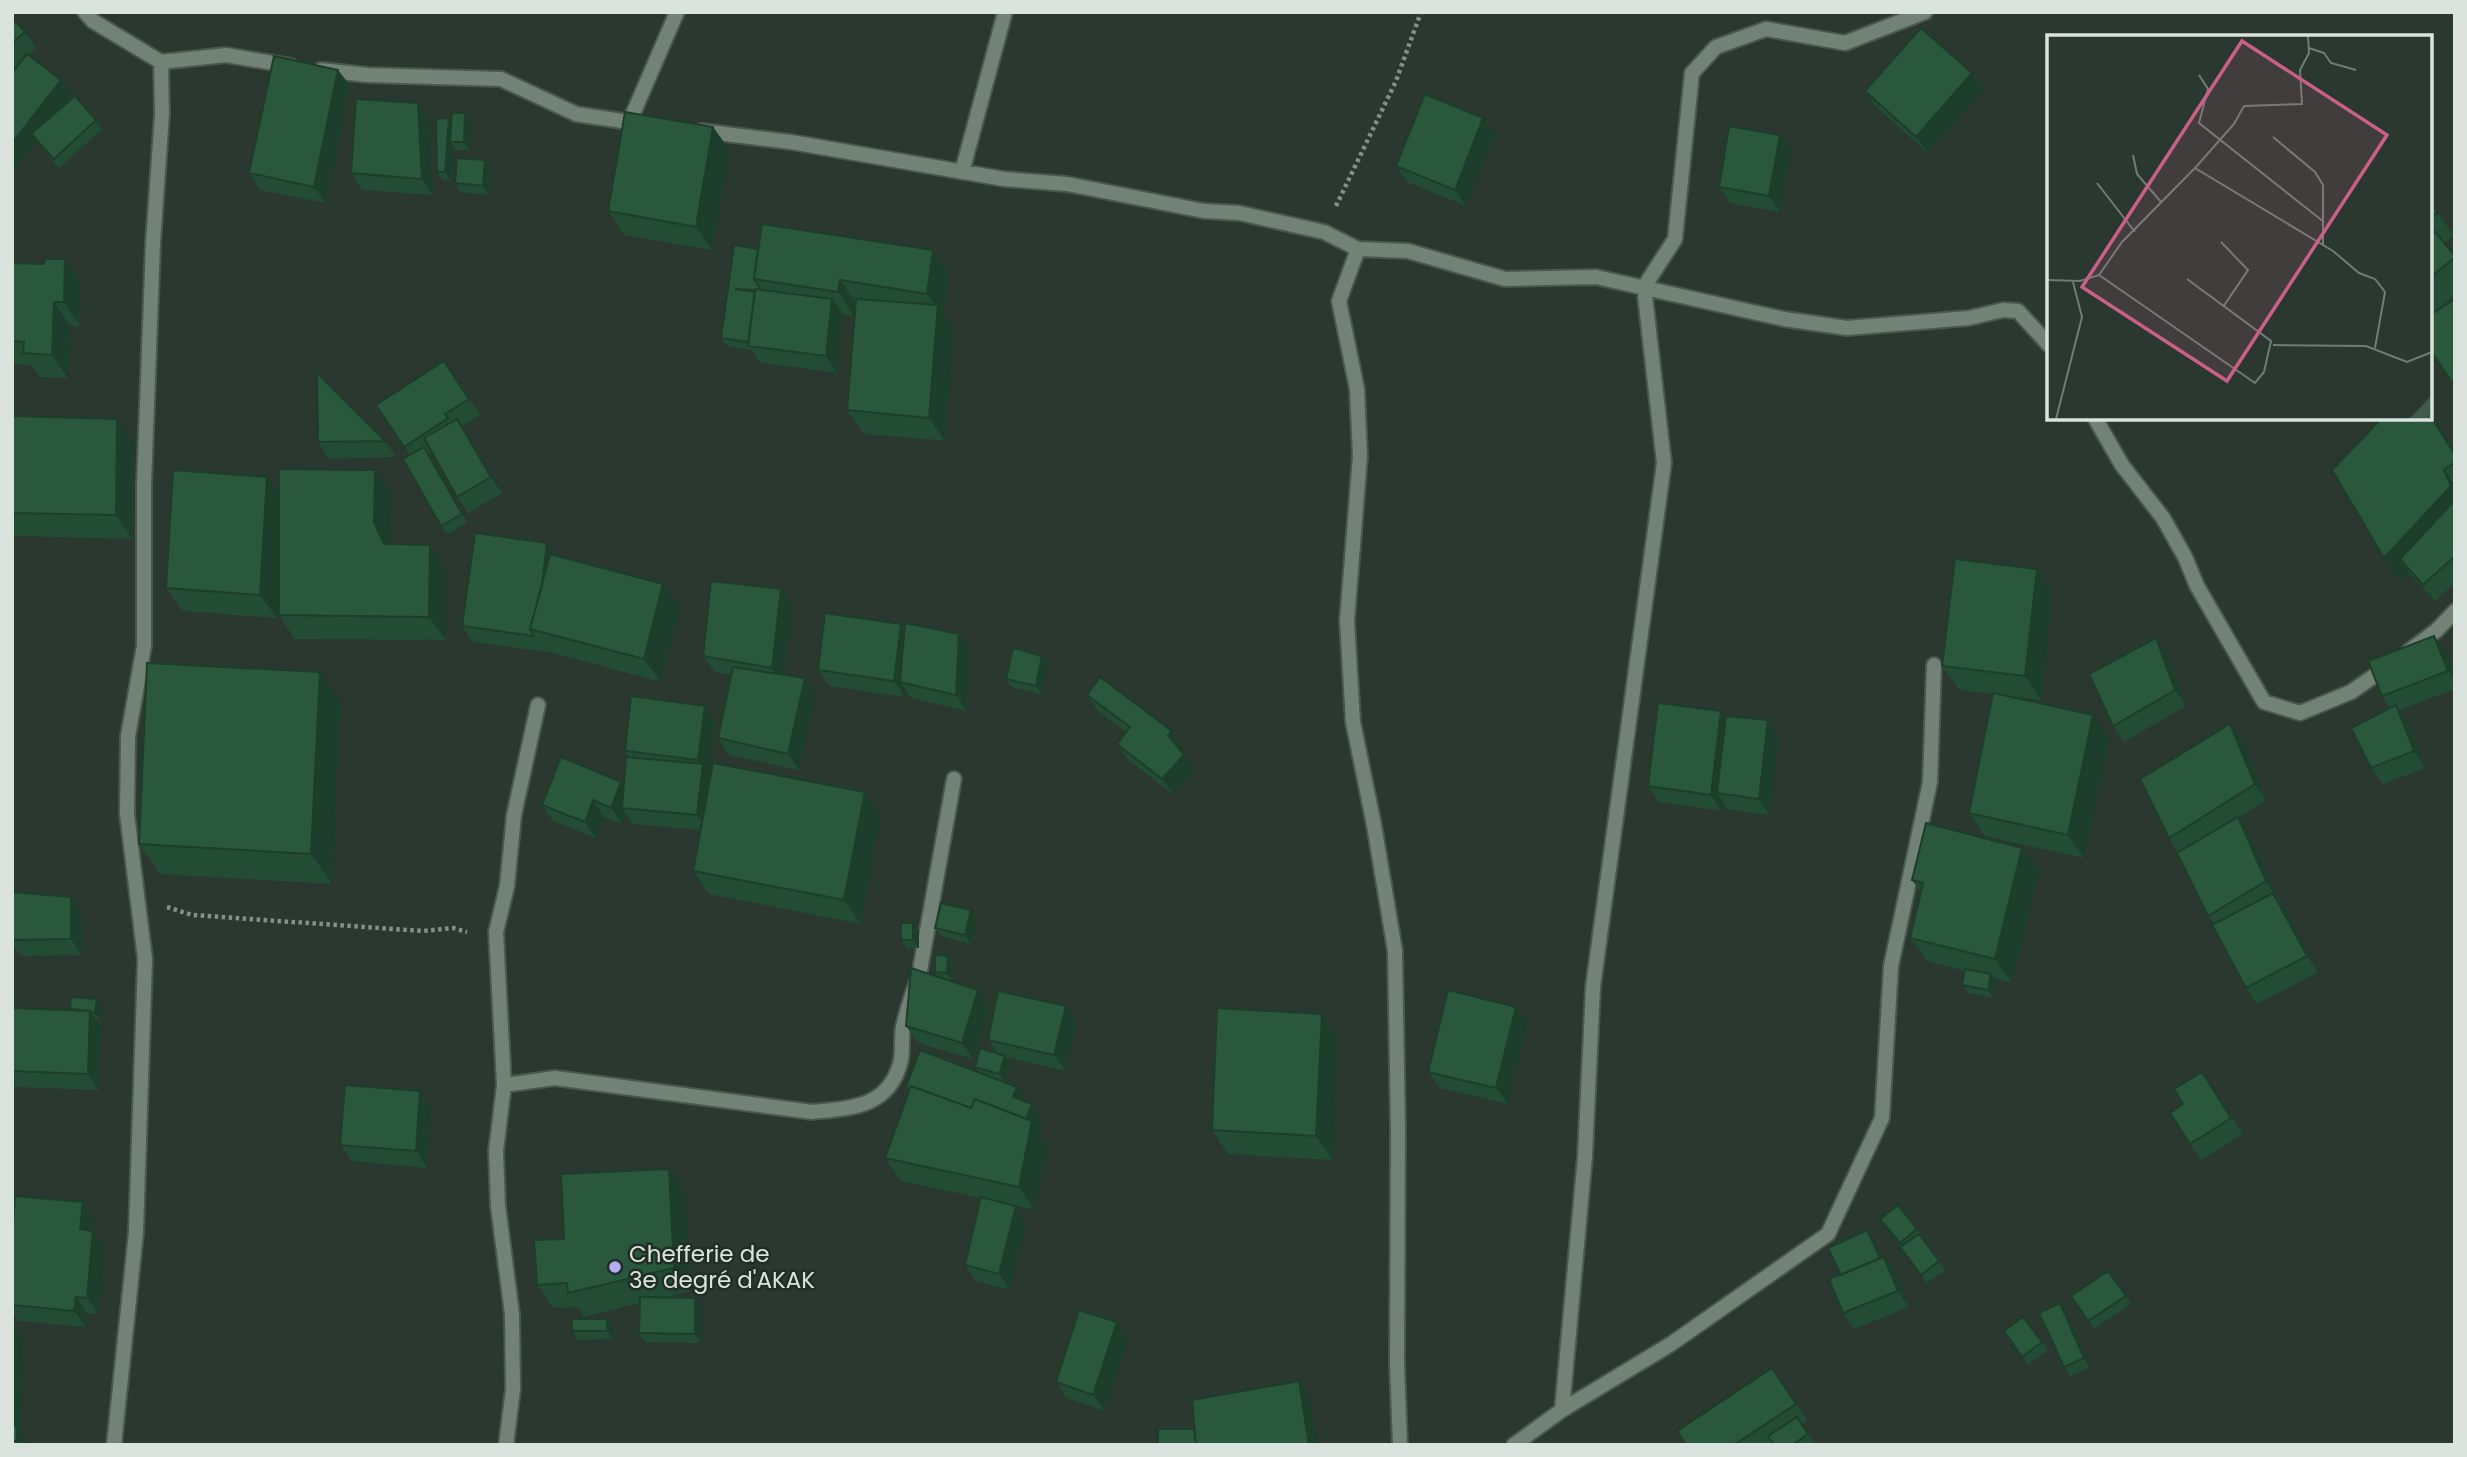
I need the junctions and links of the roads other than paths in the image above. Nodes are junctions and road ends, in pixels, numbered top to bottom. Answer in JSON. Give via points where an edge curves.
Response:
{"nodes":[{"id":1,"x":85,"y":12,"type":"edge"},
{"id":2,"x":677,"y":12,"type":"edge"},
{"id":3,"x":1005,"y":12,"type":"edge"},
{"id":4,"x":1925,"y":12,"type":"edge"},
{"id":5,"x":161,"y":62,"type":"junction"},
{"id":6,"x":629,"y":123,"type":"junction"},
{"id":7,"x":654,"y":125,"type":"edge"},
{"id":8,"x":691,"y":130,"type":"edge"},
{"id":9,"x":962,"y":172,"type":"junction"},
{"id":10,"x":1358,"y":249,"type":"junction"},
{"id":11,"x":1644,"y":287,"type":"junction"},
{"id":12,"x":2047,"y":343,"type":"edge"},
{"id":13,"x":2096,"y":420,"type":"edge"},
{"id":14,"x":2455,"y":611,"type":"edge"},
{"id":15,"x":1934,"y":665,"type":"dead end"},
{"id":16,"x":538,"y":705,"type":"dead end"},
{"id":17,"x":954,"y":779,"type":"dead end"},
{"id":18,"x":504,"y":1085,"type":"junction"},
{"id":19,"x":1562,"y":1410,"type":"junction"},
{"id":20,"x":114,"y":1445,"type":"edge"},
{"id":21,"x":506,"y":1445,"type":"edge"},
{"id":22,"x":1400,"y":1445,"type":"edge"},
{"id":23,"x":1514,"y":1445,"type":"edge"}],
"edges":[{"from":1,"to":5,"type":"street"},
{"from":2,"to":6,"type":"street"},
{"from":3,"to":9,"type":"street"},
{"from":4,"to":11,"type":"street","via":[[1845,43],[1766,29],[1716,47],[1692,73],[1675,239]]},
{"from":5,"to":6,"type":"street","via":[[226,55],[368,75],[501,79],[576,114]]},
{"from":5,"to":20,"type":"street","via":[[144,485],[144,646],[128,736],[127,814],[145,959],[136,1232]]},
{"from":6,"to":7,"type":"street"},
{"from":8,"to":9,"type":"street"},
{"from":9,"to":10,"type":"street","via":[[1240,213],[1324,232]]},
{"from":10,"to":11,"type":"street","via":[[1408,251],[1505,279],[1596,277]]},
{"from":10,"to":22,"type":"street","via":[[1339,301],[1357,389],[1360,456],[1347,621],[1353,723],[1395,951]]},
{"from":11,"to":12,"type":"street","via":[[1784,319],[1847,328],[2018,311]]},
{"from":11,"to":19,"type":"street","via":[[1664,463],[1593,987],[1586,1156]]},
{"from":13,"to":14,"type":"street","via":[[2122,466],[2163,518],[2264,702],[2300,713],[2351,692],[2437,630]]},
{"from":15,"to":19,"type":"street","via":[[1930,782],[1891,966],[1882,1118],[1828,1234],[1671,1343]]},
{"from":16,"to":18,"type":"street","via":[[514,815],[507,886],[496,932]]},
{"from":17,"to":18,"type":"street","via":[[919,975],[903,1030],[902,1057],[894,1083],[881,1094],[844,1109],[812,1112],[555,1078]]},
{"from":18,"to":21,"type":"street","via":[[496,1151],[512,1314],[513,1389]]},
{"from":19,"to":23,"type":"street"}]}
